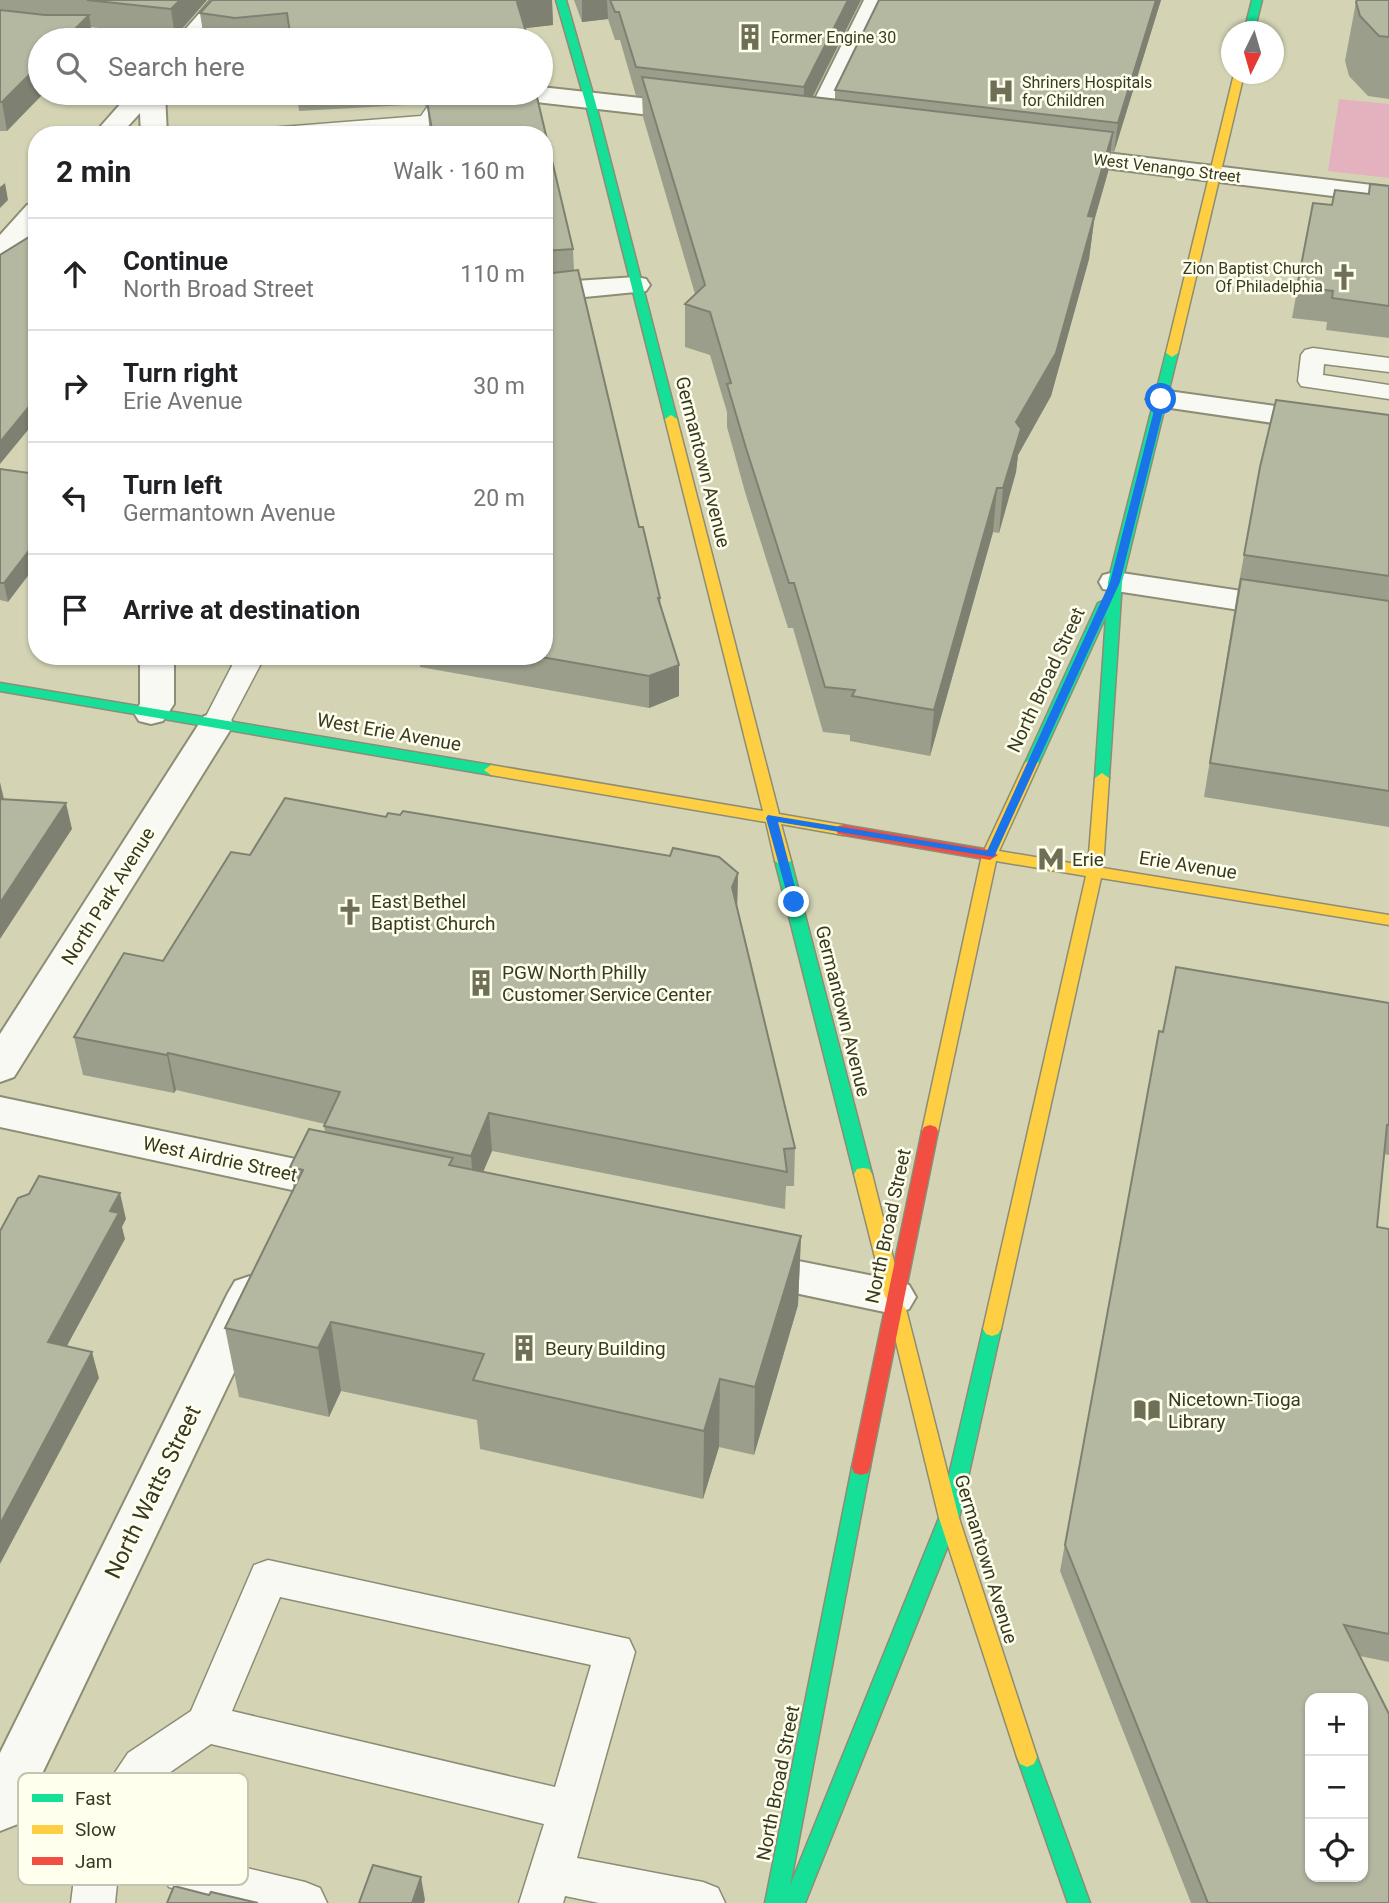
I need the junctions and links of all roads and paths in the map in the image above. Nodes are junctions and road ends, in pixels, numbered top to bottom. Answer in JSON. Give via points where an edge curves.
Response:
{"nodes":[{"id":1,"x":224,"y":0,"type":"edge"},
{"id":2,"x":561,"y":0,"type":"edge"},
{"id":3,"x":876,"y":0,"type":"edge"},
{"id":4,"x":1257,"y":0,"type":"edge"},
{"id":5,"x":1252,"y":21,"type":"edge"},
{"id":6,"x":0,"y":27,"type":"edge"},
{"id":7,"x":199,"y":28,"type":"edge"},
{"id":8,"x":28,"y":30,"type":"edge"},
{"id":9,"x":1237,"y":84,"type":"edge"},
{"id":10,"x":553,"y":96,"type":"edge"},
{"id":11,"x":590,"y":101,"type":"junction"},
{"id":12,"x":133,"y":105,"type":"edge"},
{"id":13,"x":153,"y":105,"type":"edge"},
{"id":14,"x":439,"y":105,"type":"edge"},
{"id":15,"x":724,"y":115,"type":"edge"},
{"id":16,"x":114,"y":126,"type":"edge"},
{"id":17,"x":154,"y":126,"type":"edge"},
{"id":18,"x":399,"y":126,"type":"edge"},
{"id":19,"x":842,"y":129,"type":"edge"},
{"id":20,"x":1034,"y":152,"type":"edge"},
{"id":21,"x":1217,"y":174,"type":"junction"},
{"id":22,"x":1389,"y":195,"type":"edge"},
{"id":23,"x":28,"y":221,"type":"edge"},
{"id":24,"x":0,"y":251,"type":"edge"},
{"id":25,"x":636,"y":285,"type":"junction"},
{"id":26,"x":553,"y":291,"type":"edge"},
{"id":27,"x":1389,"y":365,"type":"edge"},
{"id":28,"x":1389,"y":392,"type":"edge"},
{"id":29,"x":1161,"y":399,"type":"junction"},
{"id":30,"x":1389,"y":432,"type":"edge"},
{"id":31,"x":1115,"y":582,"type":"junction"},
{"id":32,"x":1389,"y":623,"type":"edge"},
{"id":33,"x":158,"y":665,"type":"edge"},
{"id":34,"x":246,"y":665,"type":"edge"},
{"id":35,"x":0,"y":687,"type":"edge"},
{"id":36,"x":151,"y":713,"type":"junction"},
{"id":37,"x":216,"y":724,"type":"junction"},
{"id":38,"x":772,"y":818,"type":"junction"},
{"id":39,"x":990,"y":855,"type":"junction"},
{"id":40,"x":1095,"y":871,"type":"junction"},
{"id":41,"x":1389,"y":920,"type":"edge"},
{"id":42,"x":0,"y":1067,"type":"edge"},
{"id":43,"x":0,"y":1112,"type":"edge"},
{"id":44,"x":373,"y":1192,"type":"edge"},
{"id":45,"x":288,"y":1216,"type":"junction"},
{"id":46,"x":709,"y":1260,"type":"edge"},
{"id":47,"x":894,"y":1297,"type":"junction"},
{"id":48,"x":949,"y":1518,"type":"junction"},
{"id":49,"x":206,"y":1724,"type":"junction"},
{"id":50,"x":143,"y":1767,"type":"junction"},
{"id":51,"x":139,"y":1773,"type":"edge"},
{"id":52,"x":144,"y":1773,"type":"edge"},
{"id":53,"x":0,"y":1807,"type":"edge"},
{"id":54,"x":569,"y":1810,"type":"junction"},
{"id":55,"x":95,"y":1885,"type":"edge"},
{"id":56,"x":232,"y":1885,"type":"edge"},
{"id":57,"x":546,"y":1888,"type":"edge"},
{"id":58,"x":93,"y":1903,"type":"edge"},
{"id":59,"x":305,"y":1903,"type":"edge"},
{"id":60,"x":703,"y":1903,"type":"edge"},
{"id":61,"x":776,"y":1903,"type":"edge"},
{"id":62,"x":794,"y":1903,"type":"edge"},
{"id":63,"x":1079,"y":1903,"type":"edge"}],
"edges":[{"from":1,"to":7,"type":"street"},
{"from":2,"to":11,"type":"main road","name":"Germantown Avenue"},
{"from":3,"to":19,"type":"street","via":[[802,124]]},
{"from":4,"to":5,"type":"main road"},
{"from":6,"to":8,"type":"street"},
{"from":9,"to":21,"type":"main road","name":"North Broad Street"},
{"from":10,"to":11,"type":"street"},
{"from":11,"to":15,"type":"street"},
{"from":11,"to":25,"type":"main road","name":"Germantown Avenue"},
{"from":12,"to":16,"type":"street"},
{"from":13,"to":17,"type":"street"},
{"from":14,"to":18,"type":"lane","via":[[428,122]]},
{"from":20,"to":21,"type":"street","name":"West Venango Street"},
{"from":21,"to":22,"type":"street","name":"West Venango Street"},
{"from":21,"to":29,"type":"main road","name":"North Broad Street"},
{"from":23,"to":24,"type":"street"},
{"from":25,"to":26,"type":"street"},
{"from":25,"to":38,"type":"main road","name":"Germantown Avenue"},
{"from":27,"to":28,"type":"lane","via":[[1313,355],[1310,382]]},
{"from":29,"to":30,"type":"street"},
{"from":29,"to":31,"type":"main road","name":"North Broad Street"},
{"from":31,"to":32,"type":"street"},
{"from":31,"to":39,"type":"main road","name":"North Broad Street"},
{"from":31,"to":40,"type":"main road","name":"North Broad Street"},
{"from":33,"to":36,"type":"street","via":[[157,704]]},
{"from":34,"to":37,"type":"lane"},
{"from":35,"to":36,"type":"main road","name":"West Erie Avenue"},
{"from":36,"to":37,"type":"main road","name":"West Erie Avenue"},
{"from":37,"to":38,"type":"main road","name":"West Erie Avenue"},
{"from":37,"to":42,"type":"street","name":"North Park Avenue"},
{"from":38,"to":39,"type":"main road","name":"Erie Avenue"},
{"from":38,"to":47,"type":"main road","name":"Germantown Avenue"},
{"from":39,"to":40,"type":"main road","name":"Erie Avenue"},
{"from":39,"to":47,"type":"main road","name":"North Broad Street"},
{"from":40,"to":41,"type":"main road","name":"Erie Avenue"},
{"from":40,"to":48,"type":"main road","name":"North Broad Street"},
{"from":43,"to":45,"type":"street","name":"West Airdrie Street"},
{"from":44,"to":45,"type":"street","name":"West Airdrie Street"},
{"from":45,"to":53,"type":"street","name":"North Watts Street"},
{"from":46,"to":47,"type":"street"},
{"from":47,"to":48,"type":"main road","name":"Germantown Avenue"},
{"from":47,"to":61,"type":"main road","name":"North Broad Street"},
{"from":48,"to":62,"type":"main road","name":"North Broad Street"},
{"from":48,"to":63,"type":"main road","name":"Germantown Avenue","via":[[1002,1687]]},
{"from":49,"to":50,"type":"lane"},
{"from":49,"to":54,"type":"lane"},
{"from":49,"to":54,"type":"lane","via":[[268,1577],[615,1652]]},
{"from":50,"to":51,"type":"lane"},
{"from":50,"to":52,"type":"lane"},
{"from":54,"to":57,"type":"lane"},
{"from":55,"to":58,"type":"lane"},
{"from":56,"to":59,"type":"lane"},
{"from":57,"to":60,"type":"lane"}]}
